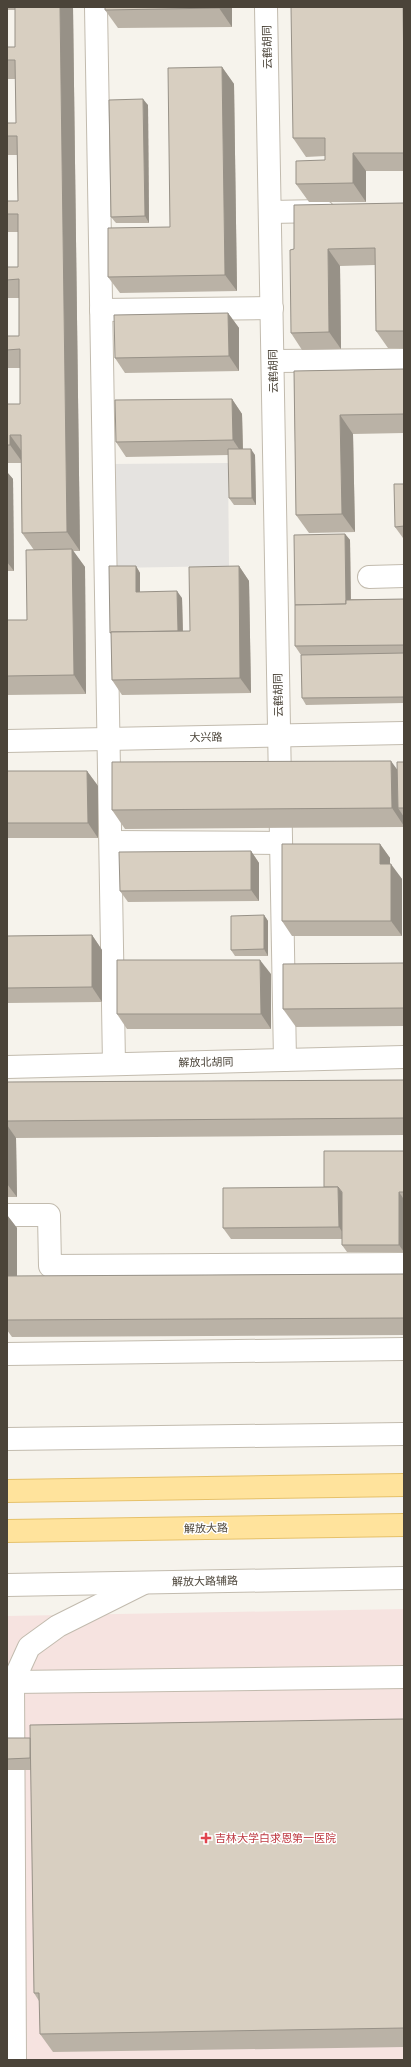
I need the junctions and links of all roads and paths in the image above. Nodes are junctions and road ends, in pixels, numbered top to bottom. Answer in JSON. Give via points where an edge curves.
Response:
{"nodes":[{"id":1,"x":96,"y":7,"type":"edge"},
{"id":2,"x":266,"y":7,"type":"edge"},
{"id":3,"x":341,"y":211,"type":"edge"},
{"id":4,"x":270,"y":212,"type":"junction"},
{"id":5,"x":272,"y":308,"type":"junction"},
{"id":6,"x":101,"y":310,"type":"junction"},
{"id":7,"x":404,"y":360,"type":"edge"},
{"id":8,"x":273,"y":361,"type":"junction"},
{"id":9,"x":404,"y":576,"type":"edge"},
{"id":10,"x":368,"y":577,"type":"dead end"},
{"id":11,"x":404,"y":733,"type":"edge"},
{"id":12,"x":279,"y":735,"type":"junction"},
{"id":13,"x":110,"y":739,"type":"junction"},
{"id":14,"x":7,"y":741,"type":"edge"},
{"id":15,"x":111,"y":842,"type":"junction"},
{"id":16,"x":281,"y":843,"type":"junction"},
{"id":17,"x":404,"y":1057,"type":"edge"},
{"id":18,"x":285,"y":1060,"type":"junction"},
{"id":19,"x":114,"y":1064,"type":"junction"},
{"id":20,"x":7,"y":1067,"type":"edge"},
{"id":21,"x":7,"y":1215,"type":"edge"},
{"id":22,"x":404,"y":1264,"type":"edge"},
{"id":23,"x":404,"y":1349,"type":"edge"},
{"id":24,"x":7,"y":1354,"type":"edge"},
{"id":25,"x":404,"y":1434,"type":"edge"},
{"id":26,"x":7,"y":1439,"type":"edge"},
{"id":27,"x":404,"y":1485,"type":"edge"},
{"id":28,"x":7,"y":1491,"type":"edge"},
{"id":29,"x":404,"y":1525,"type":"edge"},
{"id":30,"x":7,"y":1531,"type":"edge"},
{"id":31,"x":404,"y":1578,"type":"edge"},
{"id":32,"x":144,"y":1583,"type":"junction"},
{"id":33,"x":7,"y":1585,"type":"edge"},
{"id":34,"x":404,"y":1677,"type":"edge"},
{"id":35,"x":13,"y":1682,"type":"junction"},
{"id":36,"x":15,"y":2060,"type":"edge"}],
"edges":[{"from":1,"to":6,"type":"street"},
{"from":2,"to":4,"type":"street","name":"云鹤胡同"},
{"from":3,"to":4,"type":"street"},
{"from":4,"to":5,"type":"street","name":"云鹤胡同"},
{"from":5,"to":6,"type":"street"},
{"from":5,"to":8,"type":"street","name":"云鹤胡同"},
{"from":6,"to":13,"type":"street"},
{"from":7,"to":8,"type":"street"},
{"from":8,"to":12,"type":"street","name":"云鹤胡同"},
{"from":9,"to":10,"type":"street"},
{"from":11,"to":12,"type":"street","name":"大兴路"},
{"from":12,"to":13,"type":"street","name":"大兴路"},
{"from":12,"to":16,"type":"street","name":"云鹤胡同"},
{"from":13,"to":14,"type":"street","name":"大兴路"},
{"from":13,"to":15,"type":"street"},
{"from":15,"to":16,"type":"street"},
{"from":15,"to":19,"type":"street"},
{"from":16,"to":18,"type":"street","name":"云鹤胡同"},
{"from":17,"to":18,"type":"street","name":"解放北胡同"},
{"from":18,"to":19,"type":"street","name":"解放北胡同"},
{"from":19,"to":20,"type":"street","name":"解放北胡同"},
{"from":21,"to":22,"type":"street","via":[[49,1214],[50,1266]]},
{"from":23,"to":24,"type":"street"},
{"from":25,"to":26,"type":"street"},
{"from":27,"to":28,"type":"main road"},
{"from":29,"to":30,"type":"main road","name":"解放大路"},
{"from":31,"to":32,"type":"street","name":"解放大路辅路"},
{"from":32,"to":33,"type":"street","name":"解放大路辅路"},
{"from":32,"to":35,"type":"street","via":[[58,1626],[30,1647]]},
{"from":34,"to":35,"type":"street"},
{"from":35,"to":36,"type":"street"}]}
